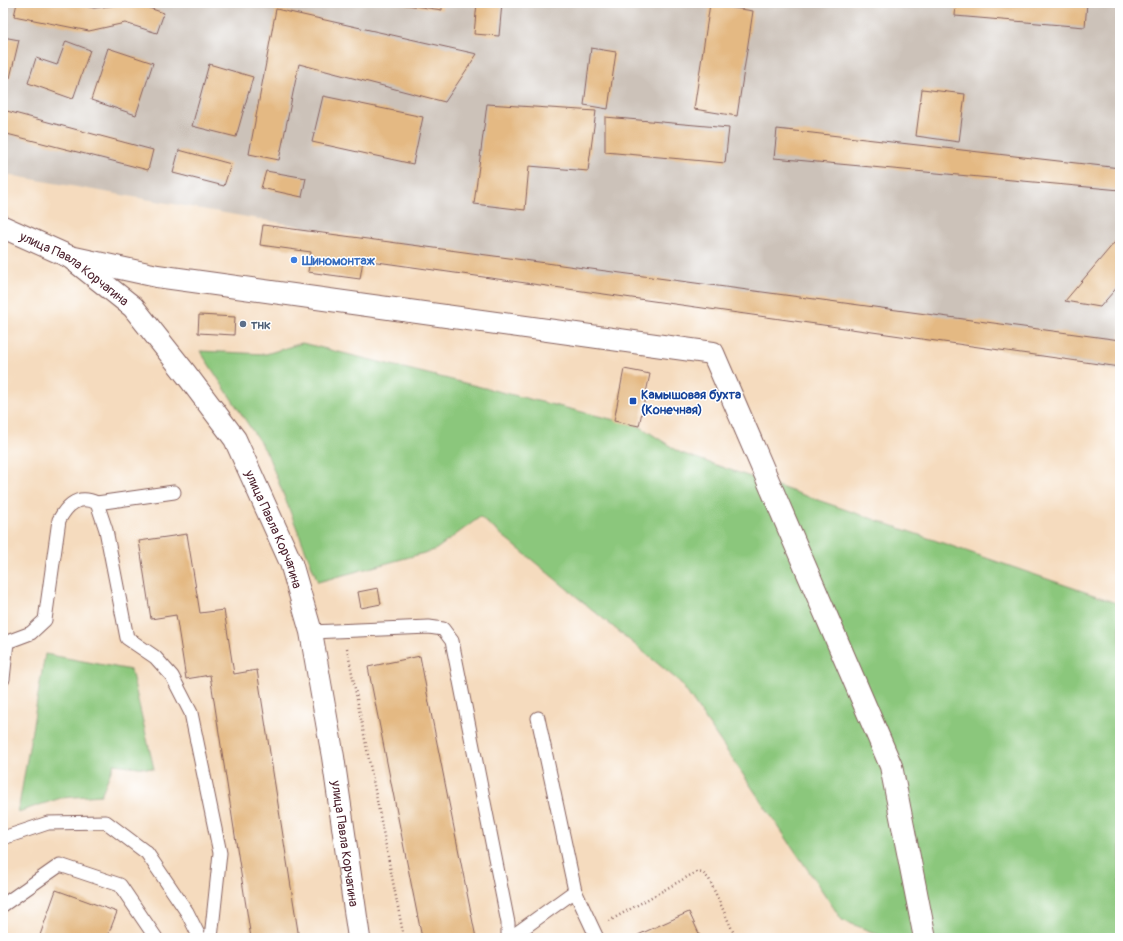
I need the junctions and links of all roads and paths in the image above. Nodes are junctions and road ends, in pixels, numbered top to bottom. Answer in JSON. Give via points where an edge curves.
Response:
{"nodes":[{"id":1,"x":3,"y":227,"type":"edge"},
{"id":2,"x":70,"y":257,"type":"junction"},
{"id":3,"x":174,"y":492,"type":"dead end"},
{"id":4,"x":97,"y":503,"type":"junction"},
{"id":5,"x":344,"y":630,"type":"junction"},
{"id":6,"x":311,"y":632,"type":"junction"},
{"id":7,"x":3,"y":679,"type":"edge"},
{"id":8,"x":538,"y":718,"type":"dead end"},
{"id":9,"x":3,"y":838,"type":"edge"},
{"id":10,"x":575,"y":891,"type":"junction"},
{"id":11,"x":3,"y":905,"type":"edge"},
{"id":12,"x":595,"y":934,"type":"edge"},
{"id":13,"x":156,"y":938,"type":"edge"},
{"id":14,"x":200,"y":938,"type":"edge"},
{"id":15,"x":211,"y":938,"type":"edge"},
{"id":16,"x":359,"y":938,"type":"edge"},
{"id":17,"x":404,"y":938,"type":"edge"},
{"id":18,"x":509,"y":938,"type":"edge"},
{"id":19,"x":736,"y":938,"type":"edge"},
{"id":20,"x":925,"y":938,"type":"edge"}],
"edges":[{"from":1,"to":2,"type":"street","name":"улица Павла Корчагина"},
{"from":2,"to":6,"type":"street","name":"улица Павла Корчагина","via":[[133,307],[235,439],[291,563]]},
{"from":2,"to":20,"type":"street","via":[[157,276],[713,353],[891,766]]},
{"from":3,"to":4,"type":"lane"},
{"from":4,"to":7,"type":"lane","via":[[77,500],[66,508],[58,520],[45,620],[31,633],[7,642]]},
{"from":4,"to":15,"type":"lane","via":[[106,530],[127,638],[154,657],[172,676],[191,713],[220,853]]},
{"from":5,"to":6,"type":"lane"},
{"from":5,"to":17,"type":"path"},
{"from":5,"to":18,"type":"lane","via":[[429,627],[443,629],[452,640]]},
{"from":6,"to":16,"type":"street","name":"улица Павла Корчагина","via":[[333,757]]},
{"from":8,"to":10,"type":"lane"},
{"from":9,"to":14,"type":"lane","via":[[48,823],[106,822],[147,853],[187,912]]},
{"from":10,"to":12,"type":"lane"},
{"from":10,"to":18,"type":"lane"},
{"from":11,"to":13,"type":"lane","via":[[60,865],[120,885]]},
{"from":12,"to":19,"type":"path","via":[[696,872],[703,873],[709,879]]}]}
